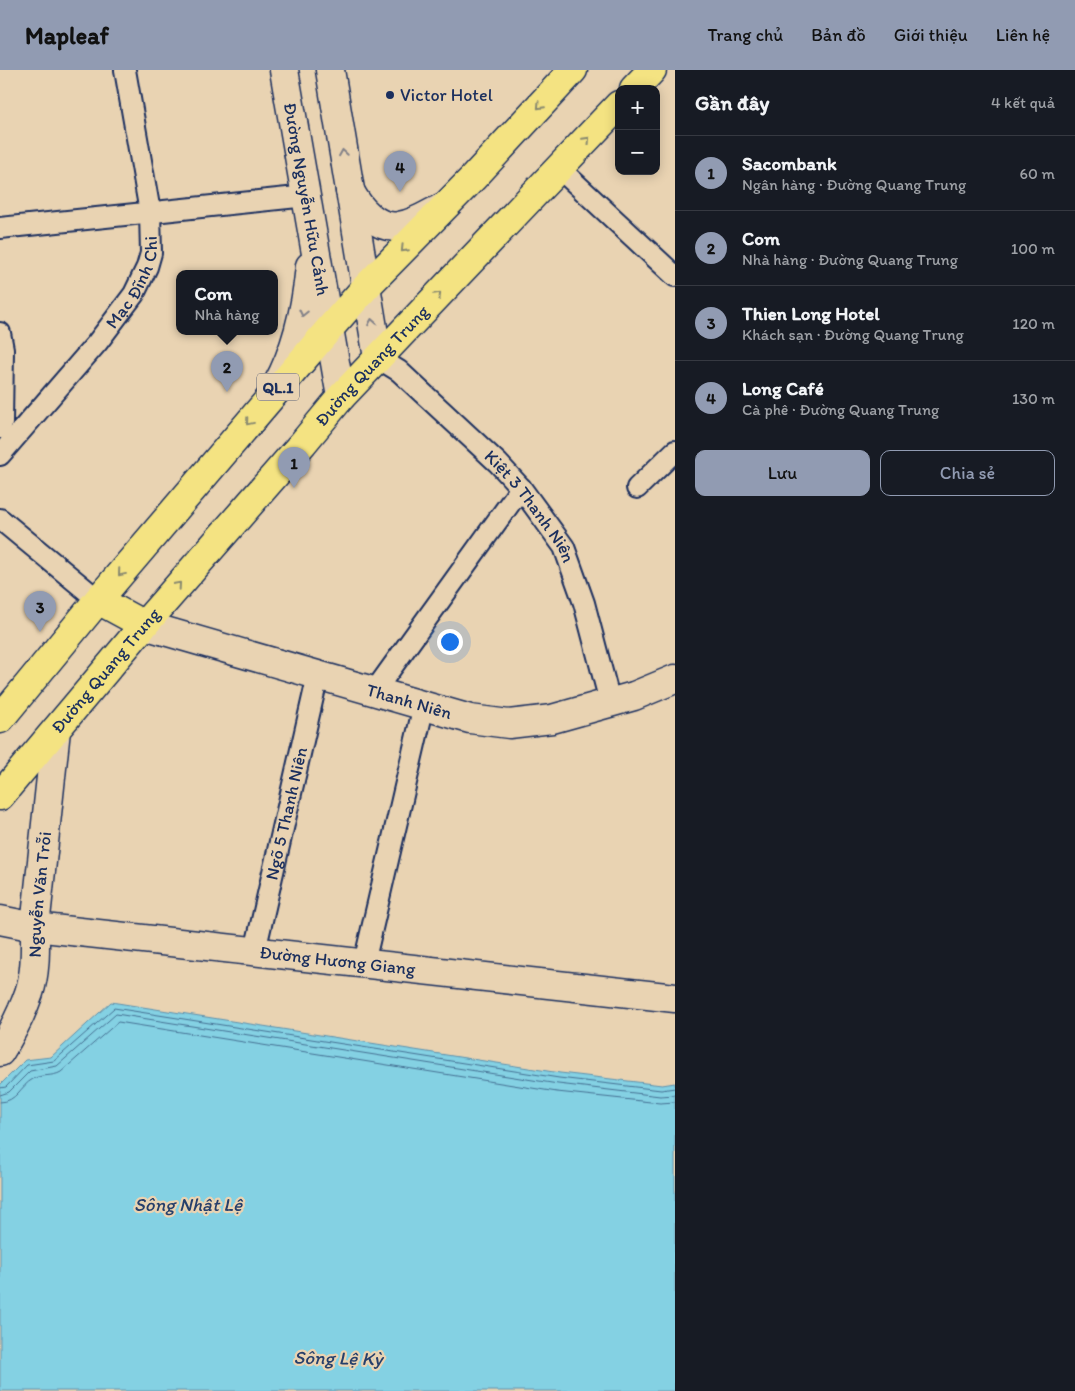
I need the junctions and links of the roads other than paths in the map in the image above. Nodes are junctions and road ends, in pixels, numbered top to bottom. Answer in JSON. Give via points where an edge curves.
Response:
{"nodes":[{"id":1,"x":124,"y":70,"type":"edge"},
{"id":2,"x":284,"y":70,"type":"edge"},
{"id":3,"x":330,"y":70,"type":"edge"},
{"id":4,"x":573,"y":70,"type":"edge"},
{"id":5,"x":652,"y":70,"type":"edge"},
{"id":6,"x":638,"y":85,"type":"edge"},
{"id":7,"x":615,"y":109,"type":"edge"},
{"id":8,"x":560,"y":168,"type":"junction"},
{"id":9,"x":350,"y":191,"type":"junction"},
{"id":10,"x":308,"y":204,"type":"junction"},
{"id":11,"x":446,"y":205,"type":"junction"},
{"id":12,"x":150,"y":212,"type":"junction"},
{"id":13,"x":0,"y":228,"type":"edge"},
{"id":14,"x":675,"y":276,"type":"edge"},
{"id":15,"x":366,"y":287,"type":"junction"},
{"id":16,"x":329,"y":329,"type":"junction"},
{"id":17,"x":1,"y":344,"type":"edge"},
{"id":18,"x":378,"y":358,"type":"junction"},
{"id":19,"x":272,"y":394,"type":"junction"},
{"id":20,"x":341,"y":397,"type":"junction"},
{"id":21,"x":0,"y":428,"type":"edge"},
{"id":22,"x":675,"y":450,"type":"edge"},
{"id":23,"x":0,"y":455,"type":"edge"},
{"id":24,"x":521,"y":488,"type":"junction"},
{"id":25,"x":637,"y":488,"type":"dead end"},
{"id":26,"x":0,"y":518,"type":"edge"},
{"id":27,"x":98,"y":600,"type":"junction"},
{"id":28,"x":144,"y":625,"type":"junction"},
{"id":29,"x":318,"y":675,"type":"junction"},
{"id":30,"x":675,"y":679,"type":"edge"},
{"id":31,"x":374,"y":692,"type":"junction"},
{"id":32,"x":610,"y":702,"type":"junction"},
{"id":33,"x":424,"y":705,"type":"junction"},
{"id":34,"x":0,"y":719,"type":"edge"},
{"id":35,"x":56,"y":730,"type":"junction"},
{"id":36,"x":0,"y":796,"type":"edge"},
{"id":37,"x":0,"y":920,"type":"edge"},
{"id":38,"x":35,"y":927,"type":"junction"},
{"id":39,"x":255,"y":951,"type":"junction"},
{"id":40,"x":364,"y":963,"type":"junction"},
{"id":41,"x":675,"y":998,"type":"edge"},
{"id":42,"x":0,"y":1052,"type":"edge"}],
"edges":[{"from":1,"to":12,"type":"street","name":"Mạc Đĩnh Chi"},
{"from":2,"to":10,"type":"main road","name":"Đường Nguyễn Hữu Cảnh"},
{"from":9,"to":3,"type":"main road","one_way":true},
{"from":4,"to":11,"type":"main road","number":"QL.1","one_way":true},
{"from":5,"to":6,"type":"main road"},
{"from":8,"to":7,"type":"main road","name":"Đường Quang Trung","one_way":true},
{"from":8,"to":14,"type":"street"},
{"from":18,"to":8,"type":"main road","name":"Đường Quang Trung","one_way":true},
{"from":9,"to":11,"type":"main road","via":[[357,204],[375,220],[397,227]]},
{"from":9,"to":15,"type":"main road"},
{"from":10,"to":12,"type":"street"},
{"from":10,"to":16,"type":"main road","name":"Đường Nguyễn Hữu Cảnh"},
{"from":10,"to":19,"type":"main road","one_way":true,"via":[[310,252],[305,304],[296,342]]},
{"from":11,"to":15,"type":"main road","number":"QL.1","one_way":true},
{"from":12,"to":13,"type":"street"},
{"from":12,"to":23,"type":"street","name":"Mạc Đĩnh Chi","via":[[151,253],[134,294],[98,343]]},
{"from":15,"to":16,"type":"main road","number":"QL.1"},
{"from":18,"to":15,"type":"main road","one_way":true},
{"from":16,"to":19,"type":"main road","number":"QL.1"},
{"from":16,"to":20,"type":"main road","name":"Đường Nguyễn Hữu Cảnh"},
{"from":17,"to":21,"type":"street"},
{"from":18,"to":20,"type":"main road","name":"Đường Quang Trung"},
{"from":18,"to":24,"type":"street","name":"Kiệt 3 Thanh Niên","via":[[399,371]]},
{"from":19,"to":27,"type":"main road","number":"QL.1","one_way":true},
{"from":28,"to":20,"type":"main road","name":"Đường Quang Trung","one_way":true},
{"from":22,"to":25,"type":"street"},
{"from":24,"to":31,"type":"street"},
{"from":24,"to":32,"type":"street","name":"Kiệt 3 Thanh Niên","via":[[564,547],[584,603]]},
{"from":26,"to":27,"type":"street"},
{"from":27,"to":28,"type":"main road"},
{"from":27,"to":34,"type":"main road","number":"QL.1"},
{"from":28,"to":29,"type":"main road","name":"Thanh Niên"},
{"from":28,"to":35,"type":"main road","name":"Đường Quang Trung"},
{"from":29,"to":31,"type":"main road","name":"Thanh Niên"},
{"from":29,"to":39,"type":"street","name":"Ngõ 5 Thanh Niên"},
{"from":30,"to":32,"type":"main road","name":"Thanh Niên"},
{"from":31,"to":33,"type":"main road","name":"Thanh Niên"},
{"from":32,"to":33,"type":"main road","name":"Thanh Niên","via":[[552,719],[509,724],[470,719]]},
{"from":33,"to":40,"type":"street"},
{"from":35,"to":36,"type":"main road","name":"Đường Quang Trung"},
{"from":35,"to":38,"type":"main road","name":"Nguyễn Văn Trỗi"},
{"from":37,"to":38,"type":"main road","name":"Đường Hương Giang"},
{"from":38,"to":39,"type":"main road","name":"Đường Hương Giang"},
{"from":38,"to":42,"type":"main road","name":"Nguyễn Văn Trỗi","via":[[30,992]]},
{"from":39,"to":40,"type":"main road","name":"Đường Hương Giang"},
{"from":40,"to":41,"type":"main road","name":"Đường Hương Giang"}]}
